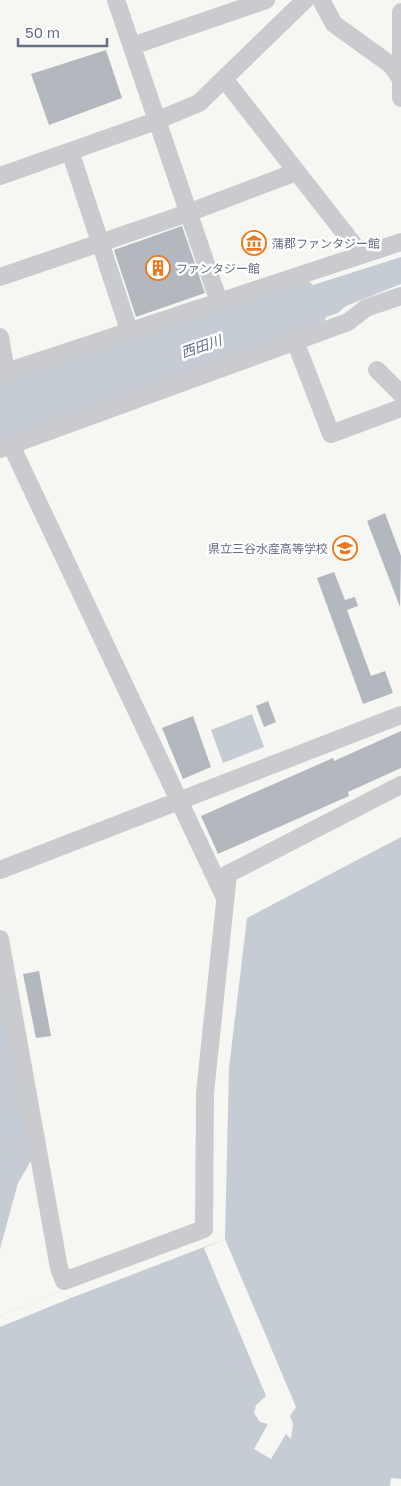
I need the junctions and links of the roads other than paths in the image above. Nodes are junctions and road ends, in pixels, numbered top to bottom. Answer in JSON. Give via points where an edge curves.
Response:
{"nodes":[{"id":1,"x":116,"y":0,"type":"edge"},
{"id":2,"x":266,"y":0,"type":"edge"},
{"id":3,"x":306,"y":0,"type":"edge"},
{"id":4,"x":321,"y":0,"type":"edge"},
{"id":5,"x":401,"y":12,"type":"edge"},
{"id":6,"x":132,"y":46,"type":"junction"},
{"id":7,"x":400,"y":78,"type":"edge"},
{"id":8,"x":225,"y":80,"type":"junction"},
{"id":9,"x":401,"y":98,"type":"edge"},
{"id":10,"x":156,"y":121,"type":"junction"},
{"id":11,"x":70,"y":151,"type":"junction"},
{"id":12,"x":296,"y":172,"type":"junction"},
{"id":13,"x":0,"y":176,"type":"edge"},
{"id":14,"x":188,"y":213,"type":"junction"},
{"id":15,"x":401,"y":242,"type":"edge"},
{"id":16,"x":100,"y":243,"type":"junction"},
{"id":17,"x":361,"y":254,"type":"junction"},
{"id":18,"x":0,"y":277,"type":"edge"},
{"id":19,"x":401,"y":296,"type":"edge"},
{"id":20,"x":219,"y":302,"type":"junction"},
{"id":21,"x":129,"y":330,"type":"junction"},
{"id":22,"x":0,"y":337,"type":"edge"},
{"id":23,"x":296,"y":341,"type":"junction"},
{"id":24,"x":377,"y":370,"type":"dead end"},
{"id":25,"x":3,"y":373,"type":"edge"},
{"id":26,"x":401,"y":394,"type":"edge"},
{"id":27,"x":401,"y":408,"type":"edge"},
{"id":28,"x":6,"y":447,"type":"edge"},
{"id":29,"x":401,"y":715,"type":"edge"},
{"id":30,"x":401,"y":785,"type":"edge"},
{"id":31,"x":180,"y":802,"type":"junction"},
{"id":32,"x":0,"y":870,"type":"edge"},
{"id":33,"x":226,"y":901,"type":"junction"},
{"id":34,"x":0,"y":939,"type":"edge"}],
"edges":[{"from":1,"to":6,"type":"street"},
{"from":2,"to":6,"type":"street"},
{"from":3,"to":8,"type":"street"},
{"from":4,"to":7,"type":"street","via":[[334,24],[391,65]]},
{"from":5,"to":7,"type":"street"},
{"from":6,"to":10,"type":"street"},
{"from":7,"to":9,"type":"street"},
{"from":8,"to":10,"type":"street","via":[[200,103]]},
{"from":8,"to":12,"type":"street"},
{"from":10,"to":11,"type":"street"},
{"from":10,"to":14,"type":"street"},
{"from":11,"to":13,"type":"street"},
{"from":11,"to":16,"type":"street"},
{"from":12,"to":14,"type":"street"},
{"from":12,"to":17,"type":"street"},
{"from":14,"to":16,"type":"street"},
{"from":14,"to":20,"type":"street"},
{"from":15,"to":17,"type":"street"},
{"from":16,"to":18,"type":"street"},
{"from":16,"to":21,"type":"street"},
{"from":17,"to":20,"type":"street"},
{"from":19,"to":23,"type":"street","via":[[366,308],[348,322]]},
{"from":20,"to":21,"type":"street"},
{"from":21,"to":25,"type":"street"},
{"from":22,"to":25,"type":"street"},
{"from":23,"to":27,"type":"street","via":[[331,434]]},
{"from":23,"to":28,"type":"street"},
{"from":24,"to":26,"type":"street"},
{"from":28,"to":31,"type":"street"},
{"from":29,"to":31,"type":"street"},
{"from":30,"to":33,"type":"street","via":[[228,874]]},
{"from":31,"to":32,"type":"street"},
{"from":31,"to":33,"type":"street"},
{"from":33,"to":34,"type":"street","via":[[205,1093],[204,1229],[64,1281],[59,1268]]}]}
